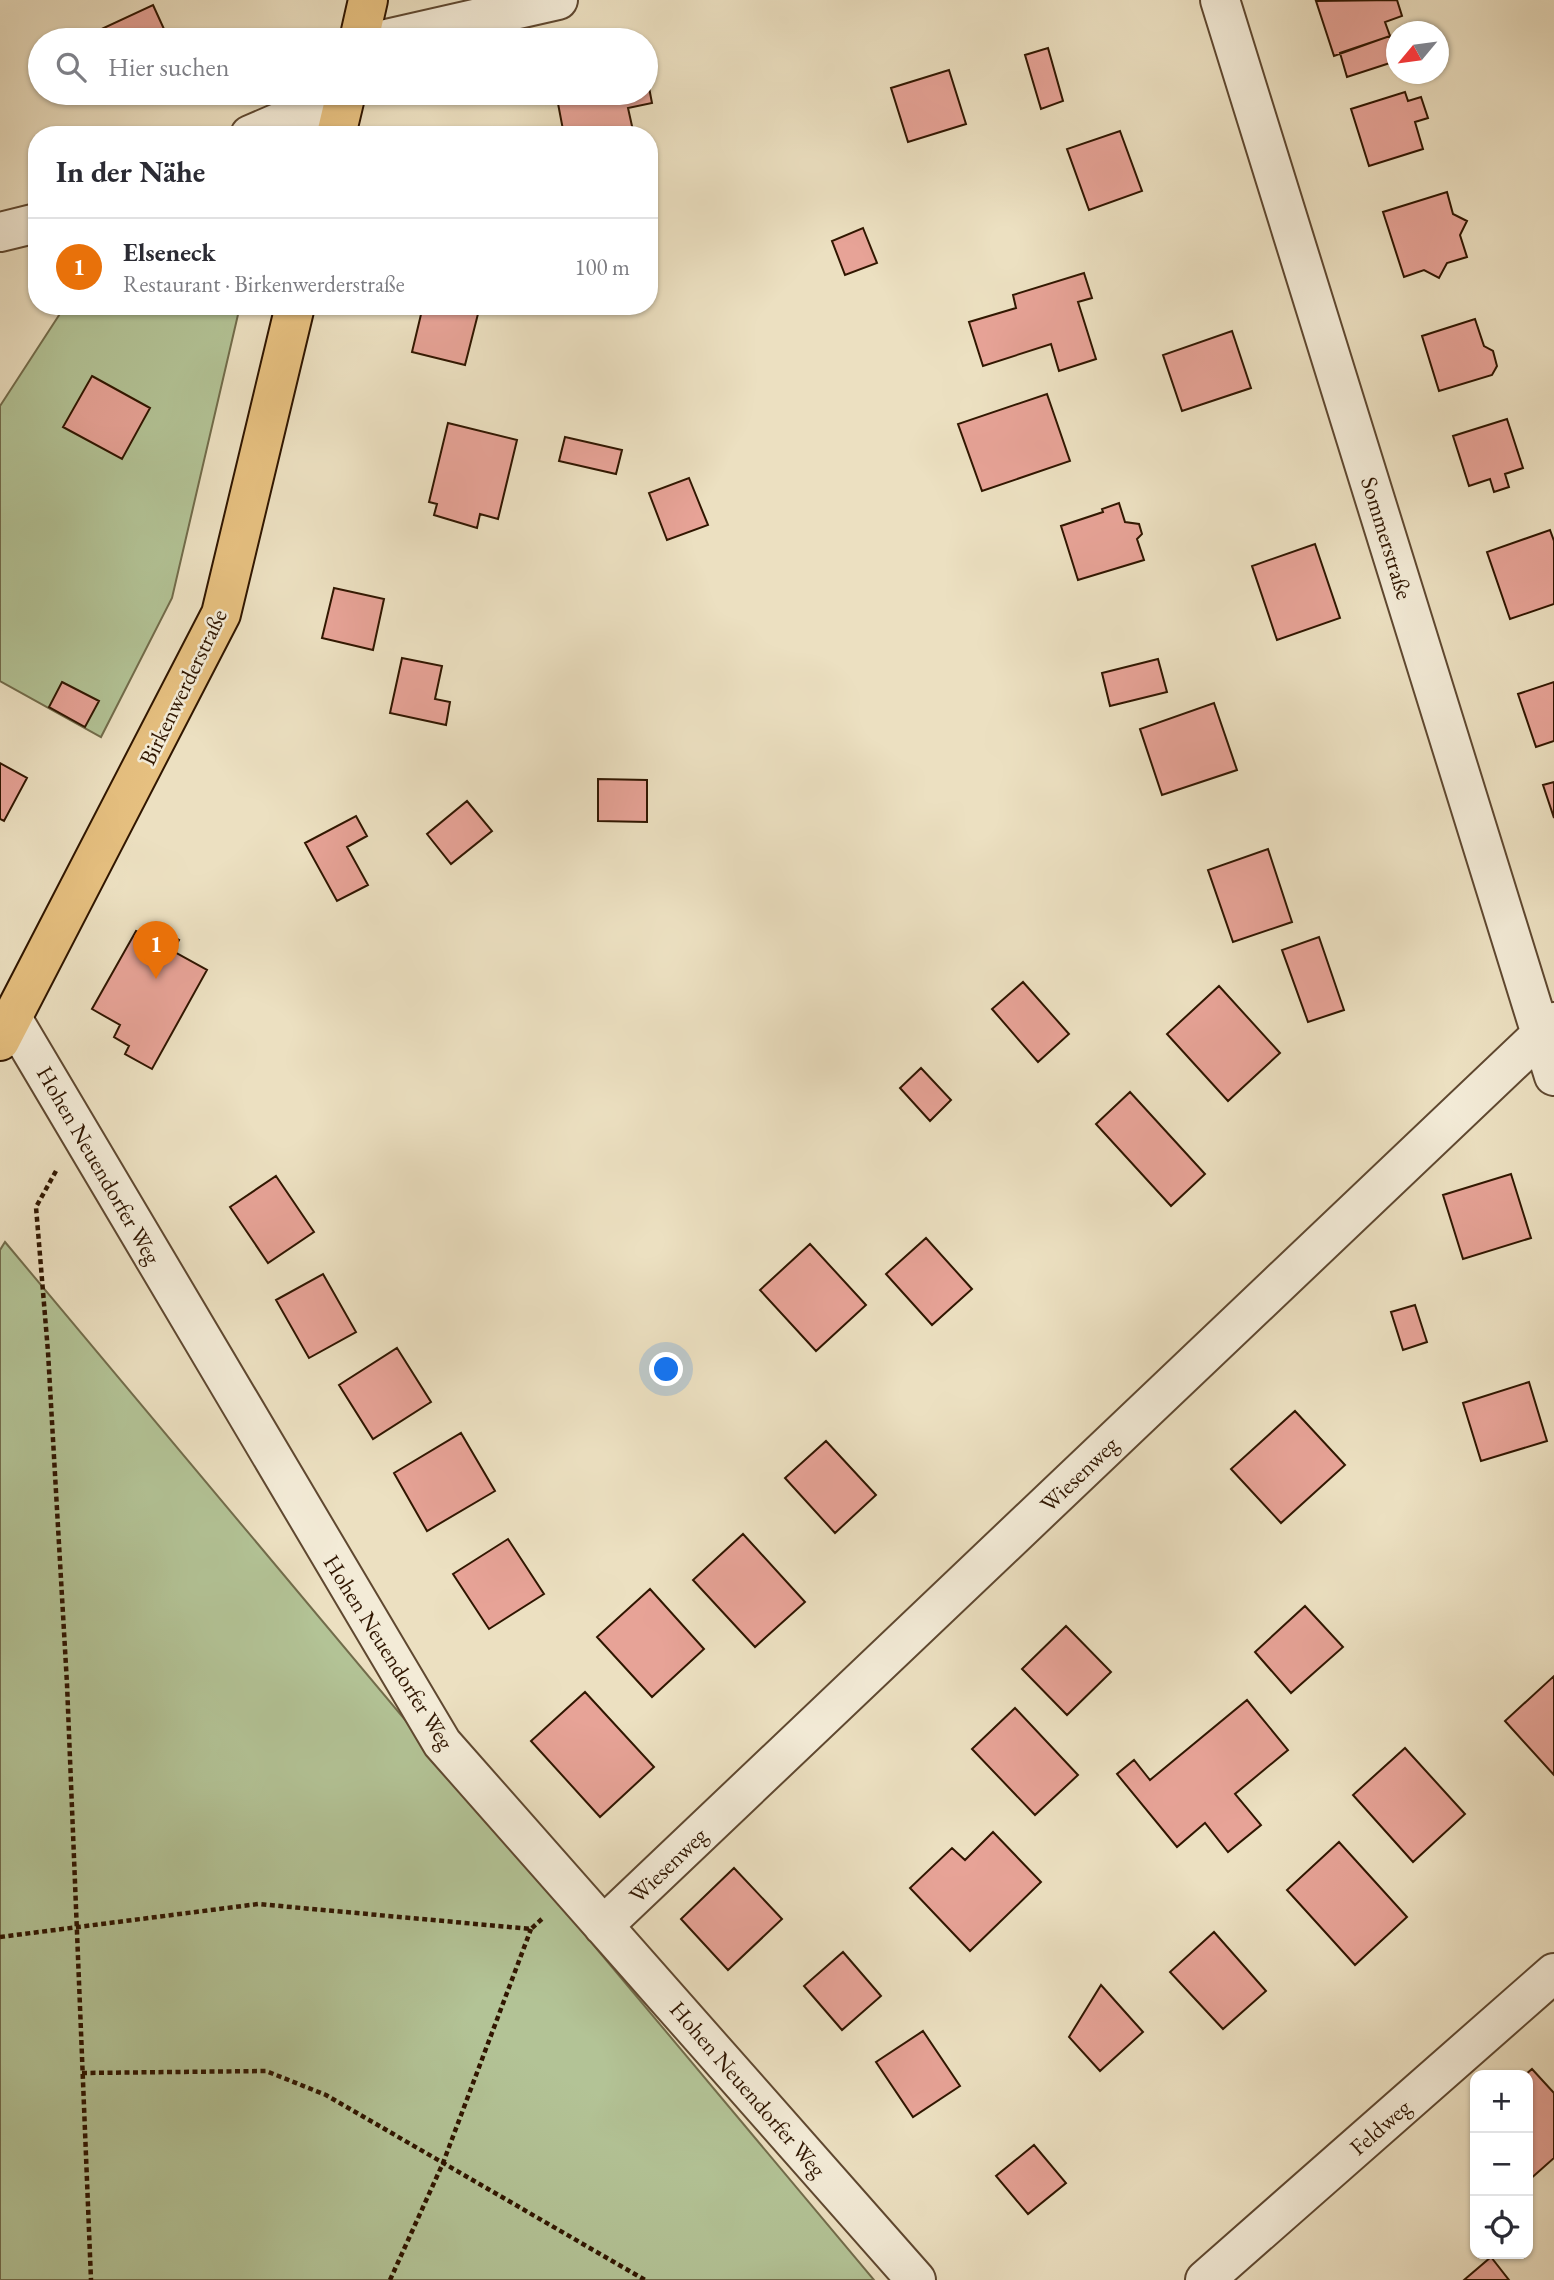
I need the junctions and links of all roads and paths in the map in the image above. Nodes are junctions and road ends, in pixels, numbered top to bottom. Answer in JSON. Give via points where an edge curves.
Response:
{"nodes":[{"id":1,"x":368,"y":0,"type":"edge"},
{"id":2,"x":558,"y":0,"type":"edge"},
{"id":3,"x":1220,"y":0,"type":"edge"},
{"id":4,"x":362,"y":28,"type":"edge"},
{"id":5,"x":435,"y":28,"type":"edge"},
{"id":6,"x":318,"y":105,"type":"edge"},
{"id":7,"x":342,"y":105,"type":"edge"},
{"id":8,"x":270,"y":126,"type":"edge"},
{"id":9,"x":338,"y":126,"type":"edge"},
{"id":10,"x":28,"y":225,"type":"edge"},
{"id":11,"x":0,"y":232,"type":"edge"},
{"id":12,"x":293,"y":315,"type":"edge"},
{"id":13,"x":1548,"y":1029,"type":"edge"},
{"id":14,"x":6,"y":1030,"type":"edge"},
{"id":15,"x":1554,"y":1076,"type":"edge"},
{"id":16,"x":79,"y":1133,"type":"junction"},
{"id":17,"x":572,"y":1890,"type":"junction"},
{"id":18,"x":603,"y":1926,"type":"junction"},
{"id":19,"x":77,"y":1927,"type":"junction"},
{"id":20,"x":531,"y":1929,"type":"junction"},
{"id":21,"x":0,"y":1937,"type":"edge"},
{"id":22,"x":1554,"y":1973,"type":"edge"},
{"id":23,"x":82,"y":2073,"type":"junction"},
{"id":24,"x":443,"y":2163,"type":"junction"},
{"id":25,"x":91,"y":2280,"type":"edge"},
{"id":26,"x":390,"y":2280,"type":"edge"},
{"id":27,"x":645,"y":2280,"type":"edge"},
{"id":28,"x":916,"y":2280,"type":"edge"},
{"id":29,"x":1205,"y":2280,"type":"edge"}],
"edges":[{"from":1,"to":4,"type":"main road"},
{"from":2,"to":5,"type":"street"},
{"from":3,"to":13,"type":"street","name":"Sommerstraße"},
{"from":6,"to":8,"type":"street"},
{"from":7,"to":9,"type":"main road"},
{"from":10,"to":11,"type":"street"},
{"from":12,"to":14,"type":"main road","name":"Birkenwerderstraße","via":[[221,614]]},
{"from":13,"to":15,"type":"street","name":"Sommerstraße"},
{"from":13,"to":18,"type":"street","name":"Wiesenweg"},
{"from":14,"to":16,"type":"street","name":"Hohen Neuendorfer Weg"},
{"from":16,"to":17,"type":"street","name":"Hohen Neuendorfer Weg","via":[[442,1743]]},
{"from":16,"to":19,"type":"path","via":[[36,1207],[66,1656]]},
{"from":17,"to":18,"type":"street","name":"Hohen Neuendorfer Weg"},
{"from":17,"to":20,"type":"path"},
{"from":18,"to":28,"type":"street","name":"Hohen Neuendorfer Weg"},
{"from":19,"to":20,"type":"path","via":[[258,1905]]},
{"from":19,"to":21,"type":"path"},
{"from":19,"to":23,"type":"path"},
{"from":20,"to":24,"type":"path"},
{"from":22,"to":29,"type":"street","name":"Feldweg"},
{"from":23,"to":24,"type":"path","via":[[266,2071],[326,2095]]},
{"from":23,"to":25,"type":"path"},
{"from":24,"to":26,"type":"path"},
{"from":24,"to":27,"type":"path"}]}
